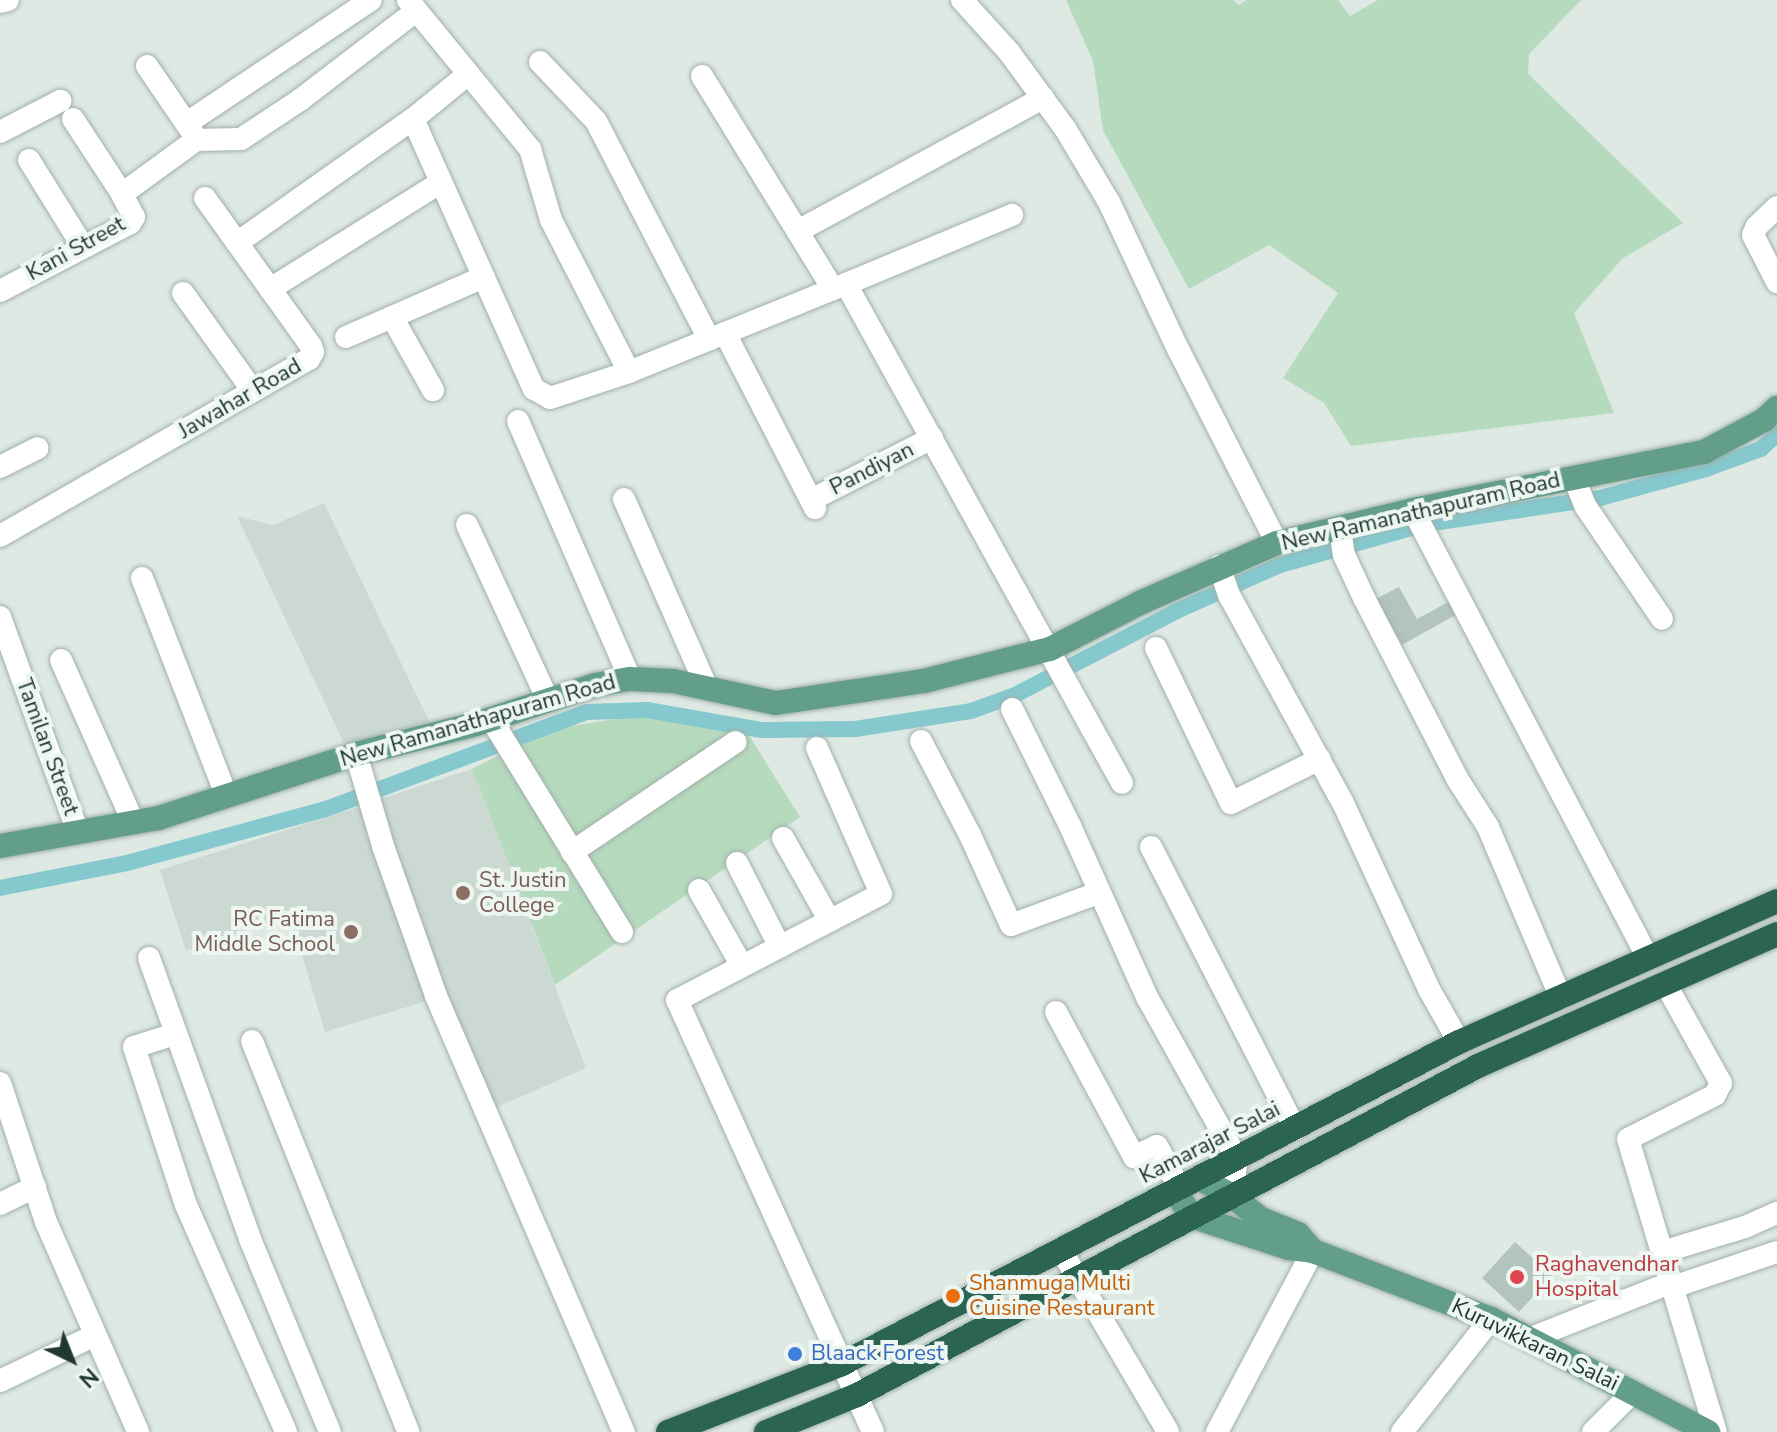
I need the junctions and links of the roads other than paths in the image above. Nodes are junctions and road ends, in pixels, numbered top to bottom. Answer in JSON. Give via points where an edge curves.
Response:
{"nodes":[{"id":1,"x":8,"y":0,"type":"edge"},
{"id":2,"x":371,"y":0,"type":"edge"},
{"id":3,"x":962,"y":0,"type":"edge"},
{"id":4,"x":0,"y":2,"type":"edge"},
{"id":5,"x":412,"y":6,"type":"edge"},
{"id":6,"x":540,"y":62,"type":"dead end"},
{"id":7,"x":147,"y":66,"type":"dead end"},
{"id":8,"x":467,"y":75,"type":"junction"},
{"id":9,"x":702,"y":76,"type":"dead end"},
{"id":10,"x":1043,"y":98,"type":"junction"},
{"id":11,"x":413,"y":119,"type":"junction"},
{"id":12,"x":0,"y":132,"type":"edge"},
{"id":13,"x":191,"y":132,"type":"junction"},
{"id":14,"x":29,"y":160,"type":"dead end"},
{"id":15,"x":441,"y":182,"type":"junction"},
{"id":16,"x":122,"y":194,"type":"junction"},
{"id":17,"x":205,"y":198,"type":"dead end"},
{"id":18,"x":1777,"y":207,"type":"edge"},
{"id":19,"x":1012,"y":215,"type":"dead end"},
{"id":20,"x":798,"y":231,"type":"junction"},
{"id":21,"x":237,"y":243,"type":"junction"},
{"id":22,"x":82,"y":245,"type":"junction"},
{"id":23,"x":484,"y":277,"type":"junction"},
{"id":24,"x":1777,"y":282,"type":"edge"},
{"id":25,"x":840,"y":286,"type":"junction"},
{"id":26,"x":270,"y":289,"type":"junction"},
{"id":27,"x":0,"y":291,"type":"edge"},
{"id":28,"x":183,"y":293,"type":"dead end"},
{"id":29,"x":392,"y":317,"type":"junction"},
{"id":30,"x":717,"y":336,"type":"junction"},
{"id":31,"x":346,"y":337,"type":"dead end"},
{"id":32,"x":629,"y":372,"type":"junction"},
{"id":33,"x":433,"y":390,"type":"dead end"},
{"id":34,"x":253,"y":391,"type":"junction"},
{"id":35,"x":1777,"y":408,"type":"edge"},
{"id":36,"x":518,"y":421,"type":"dead end"},
{"id":37,"x":932,"y":438,"type":"junction"},
{"id":38,"x":38,"y":448,"type":"dead end"},
{"id":39,"x":0,"y":467,"type":"edge"},
{"id":40,"x":1580,"y":493,"type":"junction"},
{"id":41,"x":624,"y":499,"type":"dead end"},
{"id":42,"x":1419,"y":523,"type":"junction"},
{"id":43,"x":467,"y":525,"type":"dead end"},
{"id":44,"x":0,"y":536,"type":"edge"},
{"id":45,"x":1342,"y":541,"type":"junction"},
{"id":46,"x":1277,"y":543,"type":"junction"},
{"id":47,"x":142,"y":578,"type":"dead end"},
{"id":48,"x":1224,"y":581,"type":"junction"},
{"id":49,"x":0,"y":617,"type":"edge"},
{"id":50,"x":1662,"y":619,"type":"dead end"},
{"id":51,"x":1156,"y":648,"type":"dead end"},
{"id":52,"x":61,"y":660,"type":"dead end"},
{"id":53,"x":1057,"y":664,"type":"junction"},
{"id":54,"x":630,"y":679,"type":"junction"},
{"id":55,"x":707,"y":688,"type":"junction"},
{"id":56,"x":548,"y":700,"type":"junction"},
{"id":57,"x":1012,"y":709,"type":"dead end"},
{"id":58,"x":499,"y":734,"type":"junction"},
{"id":59,"x":921,"y":741,"type":"dead end"},
{"id":60,"x":736,"y":742,"type":"dead end"},
{"id":61,"x":817,"y":748,"type":"dead end"},
{"id":62,"x":1320,"y":759,"type":"junction"},
{"id":63,"x":360,"y":765,"type":"junction"},
{"id":64,"x":1122,"y":783,"type":"dead end"},
{"id":65,"x":226,"y":795,"type":"junction"},
{"id":66,"x":133,"y":822,"type":"junction"},
{"id":67,"x":78,"y":832,"type":"junction"},
{"id":68,"x":783,"y":838,"type":"dead end"},
{"id":69,"x":0,"y":846,"type":"edge"},
{"id":70,"x":1151,"y":847,"type":"dead end"},
{"id":71,"x":572,"y":852,"type":"junction"},
{"id":72,"x":737,"y":863,"type":"dead end"},
{"id":73,"x":699,"y":890,"type":"dead end"},
{"id":74,"x":1098,"y":893,"type":"junction"},
{"id":75,"x":1777,"y":901,"type":"edge"},
{"id":76,"x":830,"y":921,"type":"junction"},
{"id":77,"x":622,"y":932,"type":"dead end"},
{"id":78,"x":1775,"y":940,"type":"edge"},
{"id":79,"x":780,"y":947,"type":"junction"},
{"id":80,"x":149,"y":958,"type":"dead end"},
{"id":81,"x":1648,"y":958,"type":"junction"},
{"id":82,"x":742,"y":966,"type":"junction"},
{"id":83,"x":1665,"y":983,"type":"junction"},
{"id":84,"x":1561,"y":998,"type":"junction"},
{"id":85,"x":1056,"y":1012,"type":"dead end"},
{"id":86,"x":175,"y":1034,"type":"junction"},
{"id":87,"x":252,"y":1041,"type":"dead end"},
{"id":88,"x":1459,"y":1042,"type":"junction"},
{"id":89,"x":0,"y":1083,"type":"edge"},
{"id":90,"x":1295,"y":1129,"type":"junction"},
{"id":91,"x":1237,"y":1159,"type":"junction"},
{"id":92,"x":1185,"y":1186,"type":"junction"},
{"id":93,"x":35,"y":1187,"type":"junction"},
{"id":94,"x":1231,"y":1195,"type":"junction"},
{"id":95,"x":0,"y":1204,"type":"edge"},
{"id":96,"x":1777,"y":1213,"type":"edge"},
{"id":97,"x":1191,"y":1216,"type":"junction"},
{"id":98,"x":1061,"y":1250,"type":"junction"},
{"id":99,"x":1313,"y":1251,"type":"junction"},
{"id":100,"x":1662,"y":1252,"type":"junction"},
{"id":101,"x":1777,"y":1252,"type":"edge"},
{"id":102,"x":1079,"y":1280,"type":"junction"},
{"id":103,"x":1672,"y":1284,"type":"junction"},
{"id":104,"x":1491,"y":1319,"type":"junction"},
{"id":105,"x":95,"y":1335,"type":"junction"},
{"id":106,"x":1529,"y":1339,"type":"junction"},
{"id":107,"x":842,"y":1364,"type":"junction"},
{"id":108,"x":0,"y":1381,"type":"edge"},
{"id":109,"x":1632,"y":1393,"type":"junction"},
{"id":110,"x":857,"y":1395,"type":"junction"},
{"id":111,"x":138,"y":1432,"type":"edge"},
{"id":112,"x":286,"y":1432,"type":"edge"},
{"id":113,"x":330,"y":1432,"type":"edge"},
{"id":114,"x":408,"y":1432,"type":"edge"},
{"id":115,"x":624,"y":1432,"type":"edge"},
{"id":116,"x":668,"y":1432,"type":"edge"},
{"id":117,"x":766,"y":1432,"type":"edge"},
{"id":118,"x":873,"y":1432,"type":"edge"},
{"id":119,"x":1168,"y":1432,"type":"edge"},
{"id":120,"x":1217,"y":1432,"type":"edge"},
{"id":121,"x":1402,"y":1432,"type":"edge"},
{"id":122,"x":1593,"y":1432,"type":"edge"},
{"id":123,"x":1708,"y":1432,"type":"edge"},
{"id":124,"x":1716,"y":1432,"type":"edge"}],
"edges":[{"from":1,"to":4,"type":"street"},
{"from":2,"to":13,"type":"street","name":"Kani Street"},
{"from":3,"to":10,"type":"street"},
{"from":5,"to":8,"type":"street"},
{"from":5,"to":13,"type":"street","via":[[300,100],[241,139]]},
{"from":6,"to":30,"type":"street","via":[[601,128]]},
{"from":7,"to":13,"type":"street"},
{"from":8,"to":11,"type":"street"},
{"from":8,"to":32,"type":"street","via":[[530,149],[551,220]]},
{"from":9,"to":20,"type":"street"},
{"from":10,"to":20,"type":"street"},
{"from":10,"to":46,"type":"street","via":[[1109,202]]},
{"from":11,"to":15,"type":"street"},
{"from":11,"to":21,"type":"street"},
{"from":12,"to":16,"type":"street","via":[[67,110]]},
{"from":13,"to":16,"type":"street","name":"Kani Street"},
{"from":14,"to":22,"type":"street"},
{"from":15,"to":23,"type":"street"},
{"from":15,"to":26,"type":"street"},
{"from":16,"to":22,"type":"street","name":"Kani Street","via":[[134,217],[130,223]]},
{"from":17,"to":21,"type":"street","name":"Jawahar Road"},
{"from":18,"to":24,"type":"street","via":[[1753,235]]},
{"from":19,"to":25,"type":"street"},
{"from":20,"to":25,"type":"street"},
{"from":21,"to":26,"type":"street","name":"Jawahar Road"},
{"from":22,"to":27,"type":"street","name":"Kani Street"},
{"from":23,"to":29,"type":"street"},
{"from":23,"to":32,"type":"street","via":[[534,389],[544,397]]},
{"from":25,"to":30,"type":"street"},
{"from":25,"to":37,"type":"street"},
{"from":26,"to":34,"type":"street","name":"Jawahar Road","via":[[313,352]]},
{"from":28,"to":34,"type":"street"},
{"from":29,"to":31,"type":"street"},
{"from":29,"to":33,"type":"street"},
{"from":30,"to":32,"type":"street"},
{"from":30,"to":37,"type":"street","name":"Pandiyan","via":[[813,504]]},
{"from":34,"to":44,"type":"street","name":"Jawahar Road"},
{"from":35,"to":40,"type":"main road","name":"New Ramanathapuram Road","via":[[1704,452]]},
{"from":36,"to":54,"type":"street"},
{"from":37,"to":53,"type":"street"},
{"from":38,"to":39,"type":"street"},
{"from":40,"to":42,"type":"main road","name":"New Ramanathapuram Road"},
{"from":40,"to":50,"type":"street"},
{"from":41,"to":55,"type":"street"},
{"from":42,"to":45,"type":"main road","name":"New Ramanathapuram Road"},
{"from":42,"to":81,"type":"street"},
{"from":43,"to":56,"type":"street"},
{"from":45,"to":46,"type":"main road","name":"New Ramanathapuram Road"},
{"from":45,"to":84,"type":"street","via":[[1390,652],[1488,827]]},
{"from":46,"to":48,"type":"main road","name":"New Ramanathapuram Road"},
{"from":47,"to":65,"type":"street"},
{"from":48,"to":53,"type":"main road","name":"New Ramanathapuram Road"},
{"from":48,"to":62,"type":"street"},
{"from":49,"to":67,"type":"street","name":"Tamilan Street"},
{"from":51,"to":62,"type":"street","via":[[1231,803]]},
{"from":52,"to":66,"type":"street"},
{"from":53,"to":55,"type":"main road","name":"New Ramanathapuram Road","via":[[776,703]]},
{"from":53,"to":64,"type":"street"},
{"from":54,"to":55,"type":"main road","name":"New Ramanathapuram Road"},
{"from":54,"to":56,"type":"main road","name":"New Ramanathapuram Road"},
{"from":56,"to":58,"type":"main road","name":"New Ramanathapuram Road"},
{"from":57,"to":74,"type":"street"},
{"from":58,"to":63,"type":"main road","name":"New Ramanathapuram Road"},
{"from":58,"to":71,"type":"street"},
{"from":59,"to":74,"type":"street","via":[[1011,925]]},
{"from":60,"to":71,"type":"street"},
{"from":61,"to":76,"type":"street","via":[[881,894]]},
{"from":62,"to":88,"type":"street"},
{"from":63,"to":65,"type":"main road","name":"New Ramanathapuram Road"},
{"from":63,"to":115,"type":"street","via":[[436,996]]},
{"from":65,"to":66,"type":"main road","name":"New Ramanathapuram Road"},
{"from":66,"to":67,"type":"main road","name":"New Ramanathapuram Road"},
{"from":67,"to":69,"type":"main road","name":"New Ramanathapuram Road"},
{"from":68,"to":76,"type":"street"},
{"from":70,"to":90,"type":"street"},
{"from":71,"to":77,"type":"street"},
{"from":72,"to":79,"type":"street"},
{"from":73,"to":82,"type":"street"},
{"from":74,"to":91,"type":"street","via":[[1147,997]]},
{"from":75,"to":81,"type":"highway","name":"Kamarajar Salai"},
{"from":76,"to":79,"type":"street"},
{"from":78,"to":83,"type":"highway"},
{"from":79,"to":82,"type":"street"},
{"from":80,"to":86,"type":"street"},
{"from":81,"to":84,"type":"highway","name":"Kamarajar Salai"},
{"from":82,"to":107,"type":"street","via":[[677,1000]]},
{"from":83,"to":94,"type":"highway","via":[[1478,1066]]},
{"from":83,"to":100,"type":"street","via":[[1721,1083],[1715,1095],[1628,1139]]},
{"from":84,"to":88,"type":"highway","name":"Kamarajar Salai"},
{"from":85,"to":92,"type":"street","via":[[1134,1157],[1157,1146]]},
{"from":86,"to":112,"type":"street","via":[[134,1047],[186,1205]]},
{"from":86,"to":113,"type":"street","via":[[250,1239]]},
{"from":87,"to":114,"type":"street"},
{"from":88,"to":90,"type":"highway","name":"Kamarajar Salai"},
{"from":89,"to":93,"type":"street"},
{"from":90,"to":91,"type":"highway","name":"Kamarajar Salai"},
{"from":91,"to":92,"type":"highway","name":"Kamarajar Salai"},
{"from":91,"to":94,"type":"street"},
{"from":92,"to":94,"type":"main road","name":"Kuruvikkaran Salai"},
{"from":92,"to":97,"type":"main road"},
{"from":92,"to":98,"type":"highway","name":"Kamarajar Salai"},
{"from":93,"to":95,"type":"street"},
{"from":93,"to":105,"type":"street"},
{"from":94,"to":97,"type":"highway"},
{"from":94,"to":99,"type":"main road","name":"Kuruvikkaran Salai","via":[[1259,1218],[1298,1234]]},
{"from":96,"to":100,"type":"street"},
{"from":97,"to":99,"type":"main road","name":"Kuruvikkaran Salai"},
{"from":97,"to":102,"type":"highway"},
{"from":98,"to":102,"type":"street"},
{"from":98,"to":107,"type":"highway","name":"Kamarajar Salai"},
{"from":99,"to":104,"type":"main road","name":"Kuruvikkaran Salai"},
{"from":99,"to":120,"type":"street"},
{"from":100,"to":103,"type":"street"},
{"from":101,"to":103,"type":"street"},
{"from":102,"to":110,"type":"highway"},
{"from":102,"to":119,"type":"street"},
{"from":103,"to":106,"type":"street"},
{"from":103,"to":124,"type":"street"},
{"from":104,"to":106,"type":"main road","name":"Kuruvikkaran Salai"},
{"from":104,"to":121,"type":"street"},
{"from":105,"to":108,"type":"street"},
{"from":105,"to":111,"type":"street"},
{"from":106,"to":109,"type":"main road","name":"Kuruvikkaran Salai"},
{"from":107,"to":110,"type":"street"},
{"from":107,"to":116,"type":"highway","name":"Kamarajar Salai"},
{"from":109,"to":122,"type":"street"},
{"from":109,"to":123,"type":"main road","name":"Kuruvikkaran Salai"},
{"from":110,"to":117,"type":"highway"},
{"from":110,"to":118,"type":"street"}]}
